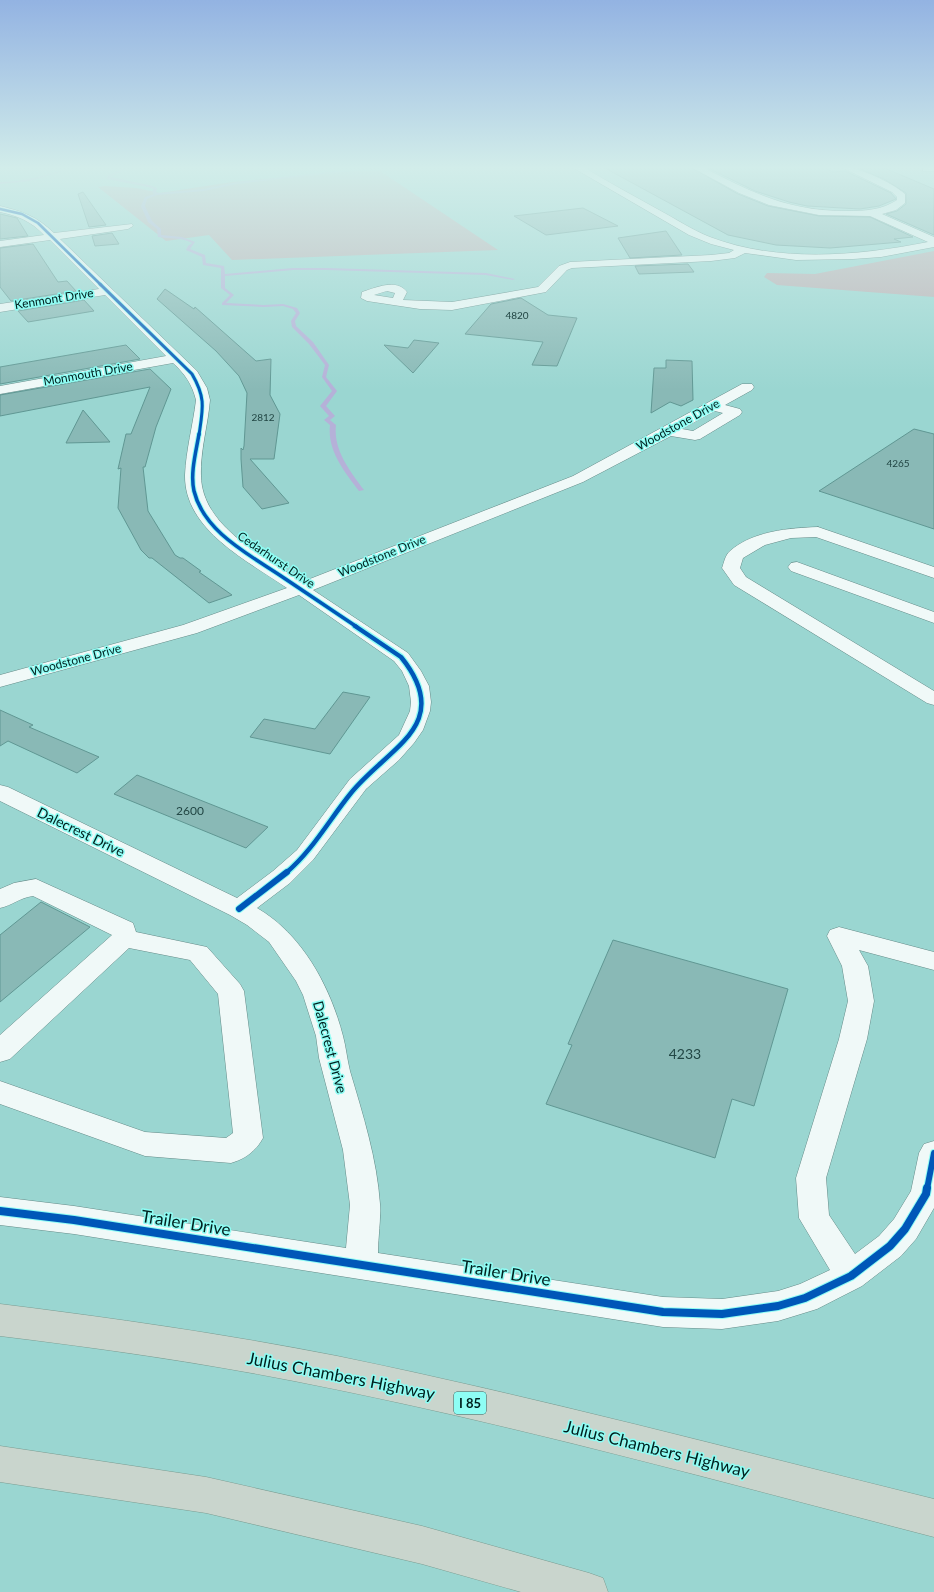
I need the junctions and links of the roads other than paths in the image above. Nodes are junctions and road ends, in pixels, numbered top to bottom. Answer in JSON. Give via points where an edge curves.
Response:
{"nodes":[{"id":1,"x":20,"y":241,"type":"edge"},
{"id":2,"x":56,"y":241,"type":"edge"},
{"id":3,"x":716,"y":241,"type":"edge"},
{"id":4,"x":0,"y":244,"type":"edge"},
{"id":5,"x":934,"y":244,"type":"edge"},
{"id":6,"x":742,"y":250,"type":"junction"},
{"id":7,"x":670,"y":260,"type":"junction"},
{"id":8,"x":695,"y":270,"type":"dead end"},
{"id":9,"x":107,"y":290,"type":"junction"},
{"id":10,"x":518,"y":295,"type":"junction"},
{"id":11,"x":403,"y":302,"type":"dead end"},
{"id":12,"x":531,"y":302,"type":"dead end"},
{"id":13,"x":0,"y":308,"type":"edge"},
{"id":14,"x":177,"y":358,"type":"junction"},
{"id":15,"x":747,"y":387,"type":"dead end"},
{"id":16,"x":0,"y":390,"type":"edge"},
{"id":17,"x":797,"y":567,"type":"dead end"},
{"id":18,"x":934,"y":573,"type":"edge"},
{"id":19,"x":300,"y":588,"type":"junction"},
{"id":20,"x":934,"y":618,"type":"edge"},
{"id":21,"x":0,"y":681,"type":"edge"},
{"id":22,"x":934,"y":699,"type":"edge"},
{"id":23,"x":0,"y":792,"type":"edge"},
{"id":24,"x":0,"y":900,"type":"edge"},
{"id":25,"x":239,"y":909,"type":"junction"},
{"id":26,"x":124,"y":938,"type":"junction"},
{"id":27,"x":934,"y":961,"type":"edge"},
{"id":28,"x":0,"y":1051,"type":"edge"},
{"id":29,"x":0,"y":1092,"type":"edge"},
{"id":30,"x":934,"y":1153,"type":"edge"},
{"id":31,"x":0,"y":1211,"type":"edge"},
{"id":32,"x":361,"y":1264,"type":"junction"},
{"id":33,"x":851,"y":1276,"type":"junction"},
{"id":34,"x":0,"y":1320,"type":"edge"},
{"id":35,"x":0,"y":1464,"type":"edge"},
{"id":36,"x":934,"y":1518,"type":"edge"},
{"id":37,"x":589,"y":1592,"type":"edge"}],
"edges":[{"from":1,"to":4,"type":"street"},
{"from":2,"to":9,"type":"street","name":"Cedarhurst Drive"},
{"from":3,"to":6,"type":"street"},
{"from":5,"to":6,"type":"street","via":[[884,254],[837,257]]},
{"from":6,"to":7,"type":"street","via":[[731,256]]},
{"from":7,"to":8,"type":"street","via":[[677,266]]},
{"from":7,"to":10,"type":"street","via":[[570,265],[563,268],[542,290]]},
{"from":9,"to":13,"type":"street","name":"Kenmont Drive"},
{"from":9,"to":14,"type":"street","name":"Cedarhurst Drive"},
{"from":10,"to":11,"type":"street","via":[[446,306]]},
{"from":10,"to":12,"type":"street"},
{"from":14,"to":16,"type":"street","name":"Monmouth Drive"},
{"from":14,"to":19,"type":"street","name":"Cedarhurst Drive","via":[[192,374],[203,400],[192,469],[197,502],[218,530]]},
{"from":15,"to":19,"type":"street","name":"Woodstone Drive","via":[[578,479]]},
{"from":17,"to":20,"type":"street"},
{"from":18,"to":22,"type":"street","via":[[818,532],[791,533],[759,541],[735,554],[731,568],[740,581]]},
{"from":19,"to":21,"type":"street","name":"Woodstone Drive","via":[[190,629]]},
{"from":19,"to":25,"type":"street","name":"Cedarhurst Drive","via":[[401,657],[419,683],[421,705],[417,721],[403,744],[347,796],[306,854],[289,871]]},
{"from":23,"to":25,"type":"street","name":"Dalecrest Drive"},
{"from":24,"to":26,"type":"street","via":[[14,891],[36,887],[124,929]]},
{"from":25,"to":32,"type":"street","name":"Dalecrest Drive","via":[[278,936],[307,977],[319,1002],[358,1150],[365,1205]]},
{"from":26,"to":28,"type":"street"},
{"from":26,"to":29,"type":"street","via":[[198,953],[231,991],[248,1138],[231,1151],[145,1144]]},
{"from":27,"to":33,"type":"street","via":[[839,936],[855,966],[862,1001],[854,1039],[811,1178],[814,1218]]},
{"from":30,"to":33,"type":"street","name":"Trailer Drive","via":[[926,1194],[905,1229],[890,1246]]},
{"from":31,"to":32,"type":"street","name":"Trailer Drive"},
{"from":32,"to":33,"type":"street","name":"Trailer Drive","via":[[663,1312],[722,1314],[778,1306],[798,1300]]},
{"from":34,"to":36,"type":"highway","name":"Julius Chambers Highway","number":"I 85","via":[[127,1336],[439,1395]]},
{"from":35,"to":37,"type":"highway","via":[[206,1494],[422,1545]]}]}
